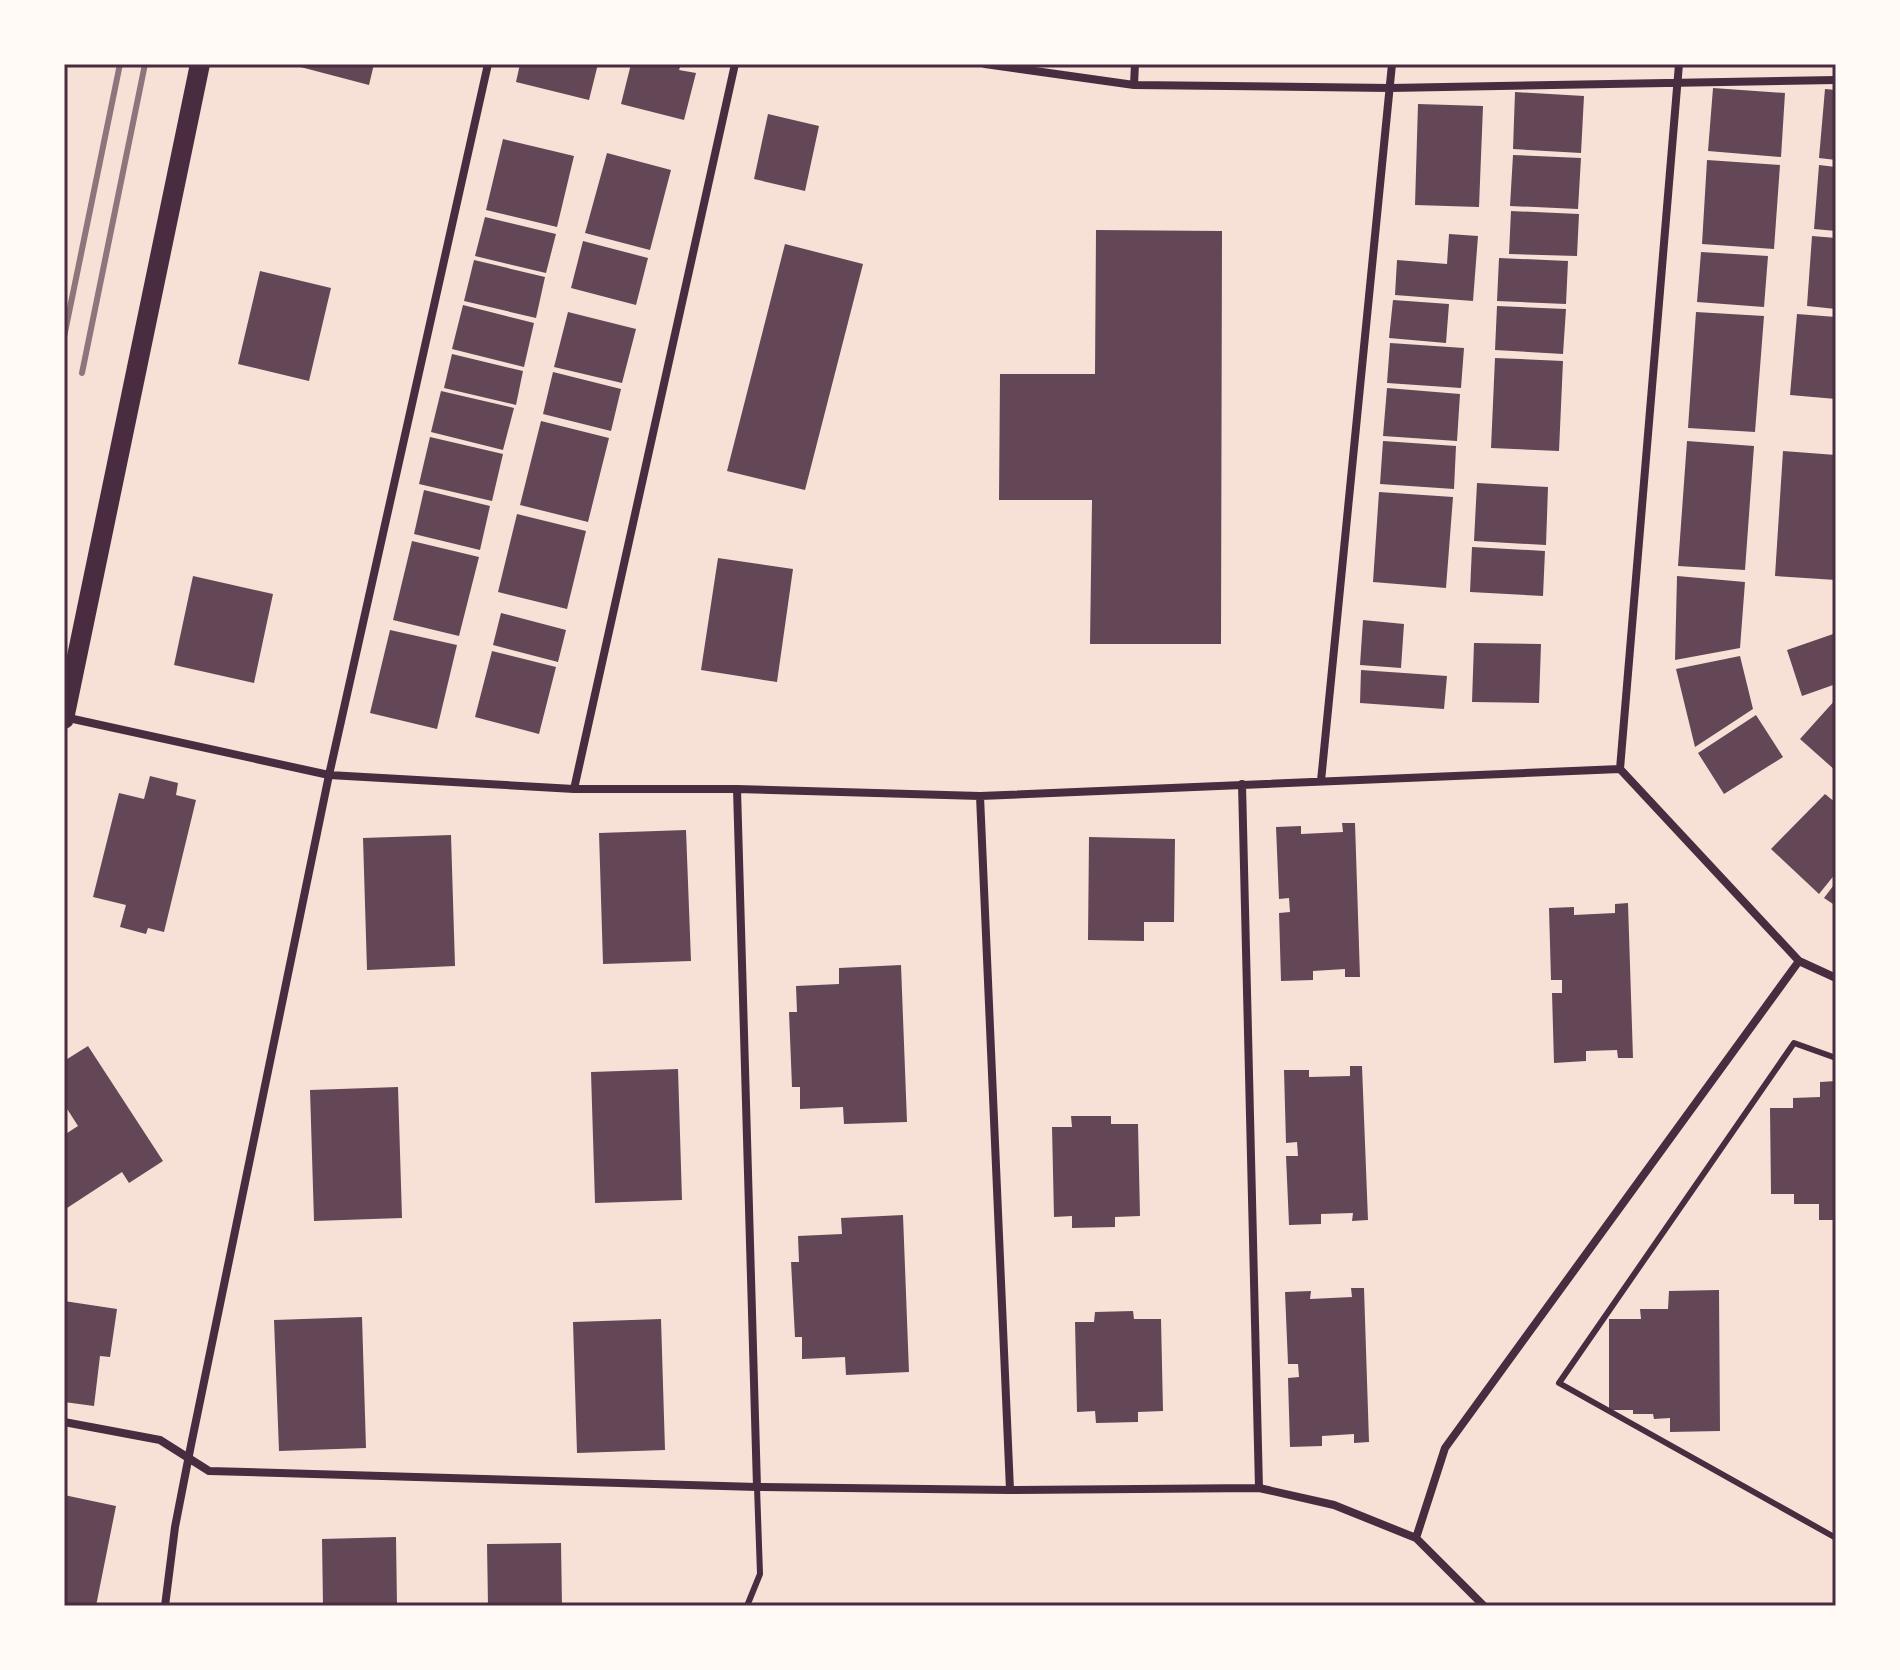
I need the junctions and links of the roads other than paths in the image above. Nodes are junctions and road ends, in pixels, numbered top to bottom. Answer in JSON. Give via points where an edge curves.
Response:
{"nodes":[{"id":1,"x":200,"y":64,"type":"edge"},
{"id":2,"x":488,"y":64,"type":"edge"},
{"id":3,"x":735,"y":64,"type":"edge"},
{"id":4,"x":985,"y":64,"type":"edge"},
{"id":5,"x":1135,"y":64,"type":"edge"},
{"id":6,"x":1392,"y":64,"type":"edge"},
{"id":7,"x":1679,"y":64,"type":"edge"},
{"id":8,"x":1836,"y":80,"type":"edge"},
{"id":9,"x":1678,"y":82,"type":"junction"},
{"id":10,"x":1134,"y":85,"type":"junction"},
{"id":11,"x":1390,"y":88,"type":"junction"},
{"id":12,"x":64,"y":718,"type":"edge"},
{"id":13,"x":1620,"y":769,"type":"junction"},
{"id":14,"x":329,"y":775,"type":"junction"},
{"id":15,"x":1321,"y":781,"type":"junction"},
{"id":16,"x":1242,"y":784,"type":"junction"},
{"id":17,"x":574,"y":789,"type":"junction"},
{"id":18,"x":737,"y":789,"type":"junction"},
{"id":19,"x":980,"y":796,"type":"junction"},
{"id":20,"x":1799,"y":961,"type":"junction"},
{"id":21,"x":1836,"y":978,"type":"edge"},
{"id":22,"x":1836,"y":1058,"type":"edge"},
{"id":23,"x":64,"y":1422,"type":"edge"},
{"id":24,"x":188,"y":1460,"type":"junction"},
{"id":25,"x":757,"y":1487,"type":"junction"},
{"id":26,"x":1259,"y":1488,"type":"junction"},
{"id":27,"x":1010,"y":1490,"type":"junction"},
{"id":28,"x":1416,"y":1538,"type":"junction"},
{"id":29,"x":1836,"y":1538,"type":"edge"},
{"id":30,"x":165,"y":1606,"type":"edge"},
{"id":31,"x":747,"y":1606,"type":"edge"},
{"id":32,"x":1484,"y":1606,"type":"edge"}],
"edges":[{"from":1,"to":12,"type":"main road"},
{"from":2,"to":14,"type":"street"},
{"from":3,"to":17,"type":"street"},
{"from":4,"to":10,"type":"street"},
{"from":5,"to":10,"type":"street"},
{"from":6,"to":11,"type":"street"},
{"from":7,"to":9,"type":"street"},
{"from":8,"to":9,"type":"street"},
{"from":9,"to":11,"type":"street"},
{"from":9,"to":13,"type":"street"},
{"from":10,"to":11,"type":"street"},
{"from":11,"to":15,"type":"street"},
{"from":12,"to":14,"type":"street"},
{"from":13,"to":15,"type":"street"},
{"from":13,"to":20,"type":"street"},
{"from":14,"to":17,"type":"street"},
{"from":14,"to":24,"type":"street"},
{"from":15,"to":16,"type":"street"},
{"from":16,"to":19,"type":"street"},
{"from":16,"to":26,"type":"street"},
{"from":17,"to":18,"type":"street"},
{"from":18,"to":19,"type":"street"},
{"from":18,"to":25,"type":"street"},
{"from":19,"to":27,"type":"street"},
{"from":20,"to":21,"type":"street"},
{"from":20,"to":28,"type":"street","via":[[1445,1448]]},
{"from":22,"to":29,"type":"lane","via":[[1794,1043],[1559,1383]]},
{"from":23,"to":24,"type":"street","via":[[160,1440]]},
{"from":24,"to":25,"type":"street","via":[[209,1471]]},
{"from":24,"to":30,"type":"street"},
{"from":25,"to":27,"type":"street"},
{"from":25,"to":31,"type":"lane","via":[[760,1574]]},
{"from":26,"to":27,"type":"street"},
{"from":26,"to":28,"type":"street","via":[[1334,1505]]},
{"from":28,"to":32,"type":"street"}]}
